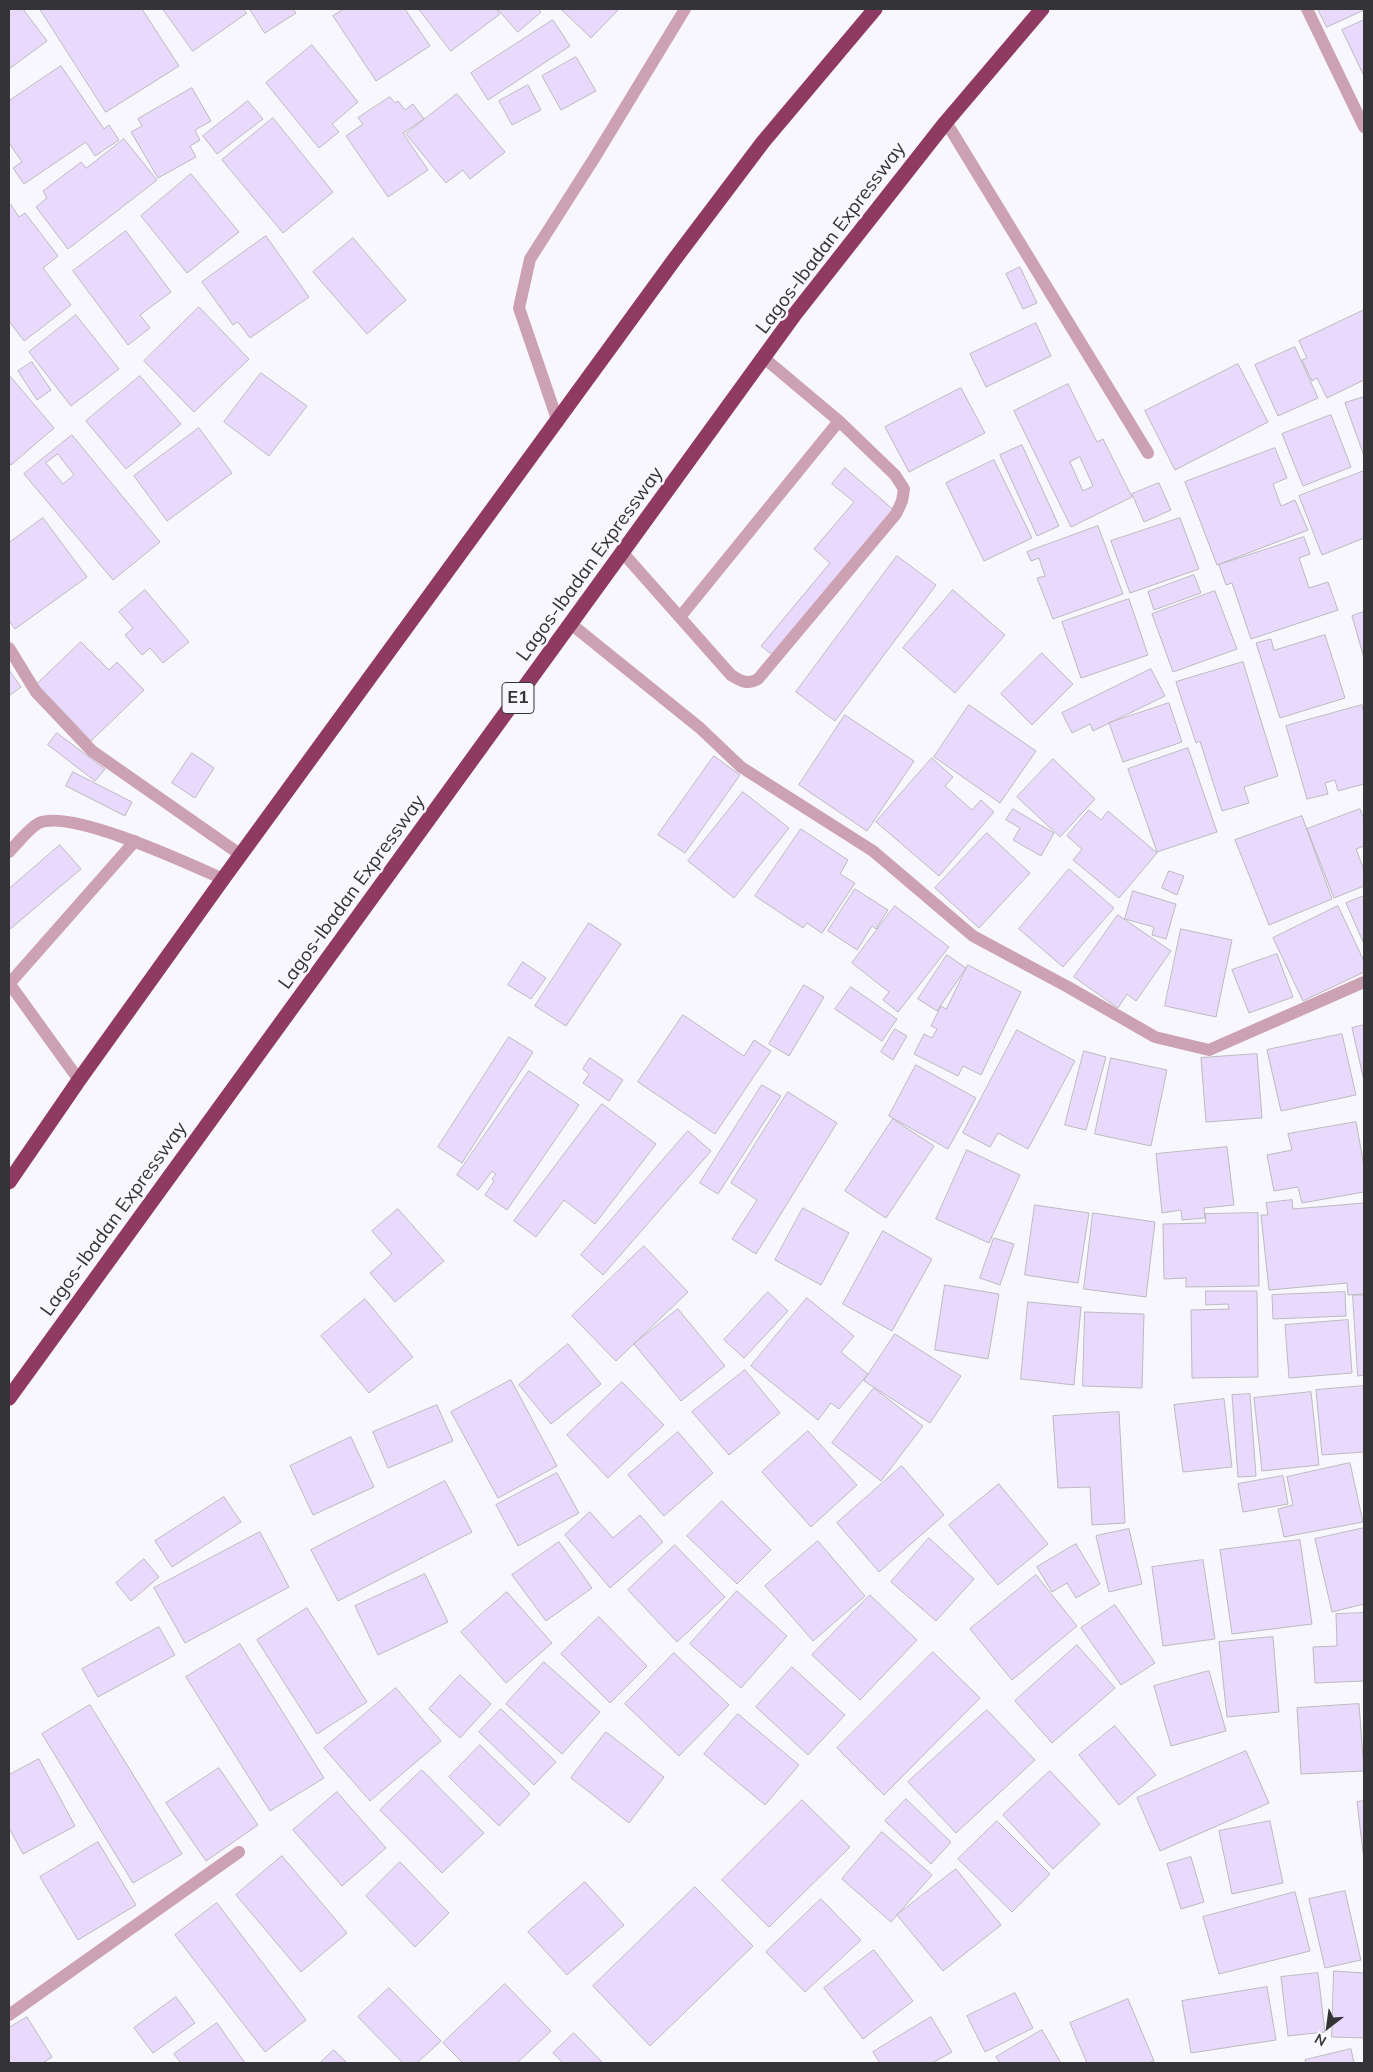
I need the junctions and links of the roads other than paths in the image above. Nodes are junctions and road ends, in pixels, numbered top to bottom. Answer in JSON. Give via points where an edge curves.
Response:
{"nodes":[{"id":1,"x":685,"y":9,"type":"edge"},
{"id":2,"x":875,"y":9,"type":"edge"},
{"id":3,"x":1042,"y":9,"type":"edge"},
{"id":4,"x":1307,"y":9,"type":"edge"},
{"id":5,"x":946,"y":122,"type":"junction"},
{"id":6,"x":1364,"y":128,"type":"edge"},
{"id":7,"x":764,"y":358,"type":"junction"},
{"id":8,"x":839,"y":420,"type":"junction"},
{"id":9,"x":558,"y":422,"type":"junction"},
{"id":10,"x":1148,"y":454,"type":"dead end"},
{"id":11,"x":623,"y":553,"type":"junction"},
{"id":12,"x":680,"y":617,"type":"junction"},
{"id":13,"x":572,"y":624,"type":"junction"},
{"id":14,"x":9,"y":648,"type":"edge"},
{"id":15,"x":135,"y":841,"type":"junction"},
{"id":16,"x":9,"y":852,"type":"edge"},
{"id":17,"x":241,"y":855,"type":"junction"},
{"id":18,"x":223,"y":879,"type":"junction"},
{"id":19,"x":1364,"y":982,"type":"edge"},
{"id":20,"x":9,"y":984,"type":"edge"},
{"id":21,"x":79,"y":1080,"type":"junction"},
{"id":22,"x":9,"y":1182,"type":"edge"},
{"id":23,"x":9,"y":1398,"type":"edge"},
{"id":24,"x":239,"y":1852,"type":"dead end"},
{"id":25,"x":9,"y":2015,"type":"edge"}],
"edges":[{"from":1,"to":9,"type":"street","via":[[530,259],[519,308]]},
{"from":2,"to":9,"type":"highway","via":[[763,142]]},
{"from":3,"to":5,"type":"highway","name":"Lagos-Ibadan Expressway","number":"E1"},
{"from":4,"to":6,"type":"street"},
{"from":5,"to":7,"type":"highway","name":"Lagos-Ibadan Expressway","number":"E1"},
{"from":5,"to":10,"type":"street"},
{"from":7,"to":8,"type":"street"},
{"from":7,"to":11,"type":"highway","name":"Lagos-Ibadan Expressway","number":"E1"},
{"from":8,"to":12,"type":"street"},
{"from":8,"to":12,"type":"street","via":[[884,463],[904,489],[896,514],[758,679],[750,683],[731,674]]},
{"from":9,"to":17,"type":"highway"},
{"from":11,"to":12,"type":"street"},
{"from":11,"to":13,"type":"highway","name":"Lagos-Ibadan Expressway","number":"E1"},
{"from":13,"to":19,"type":"street","via":[[700,728],[742,767],[873,851],[972,936],[1156,1037],[1209,1050]]},
{"from":13,"to":23,"type":"highway","name":"Lagos-Ibadan Expressway","number":"E1"},
{"from":14,"to":17,"type":"street","via":[[36,692],[92,751]]},
{"from":15,"to":16,"type":"street","via":[[72,822],[51,820],[38,824]]},
{"from":15,"to":18,"type":"street"},
{"from":15,"to":20,"type":"street"},
{"from":17,"to":18,"type":"highway"},
{"from":18,"to":21,"type":"highway"},
{"from":20,"to":21,"type":"street"},
{"from":21,"to":22,"type":"highway"},
{"from":24,"to":25,"type":"street"}]}
